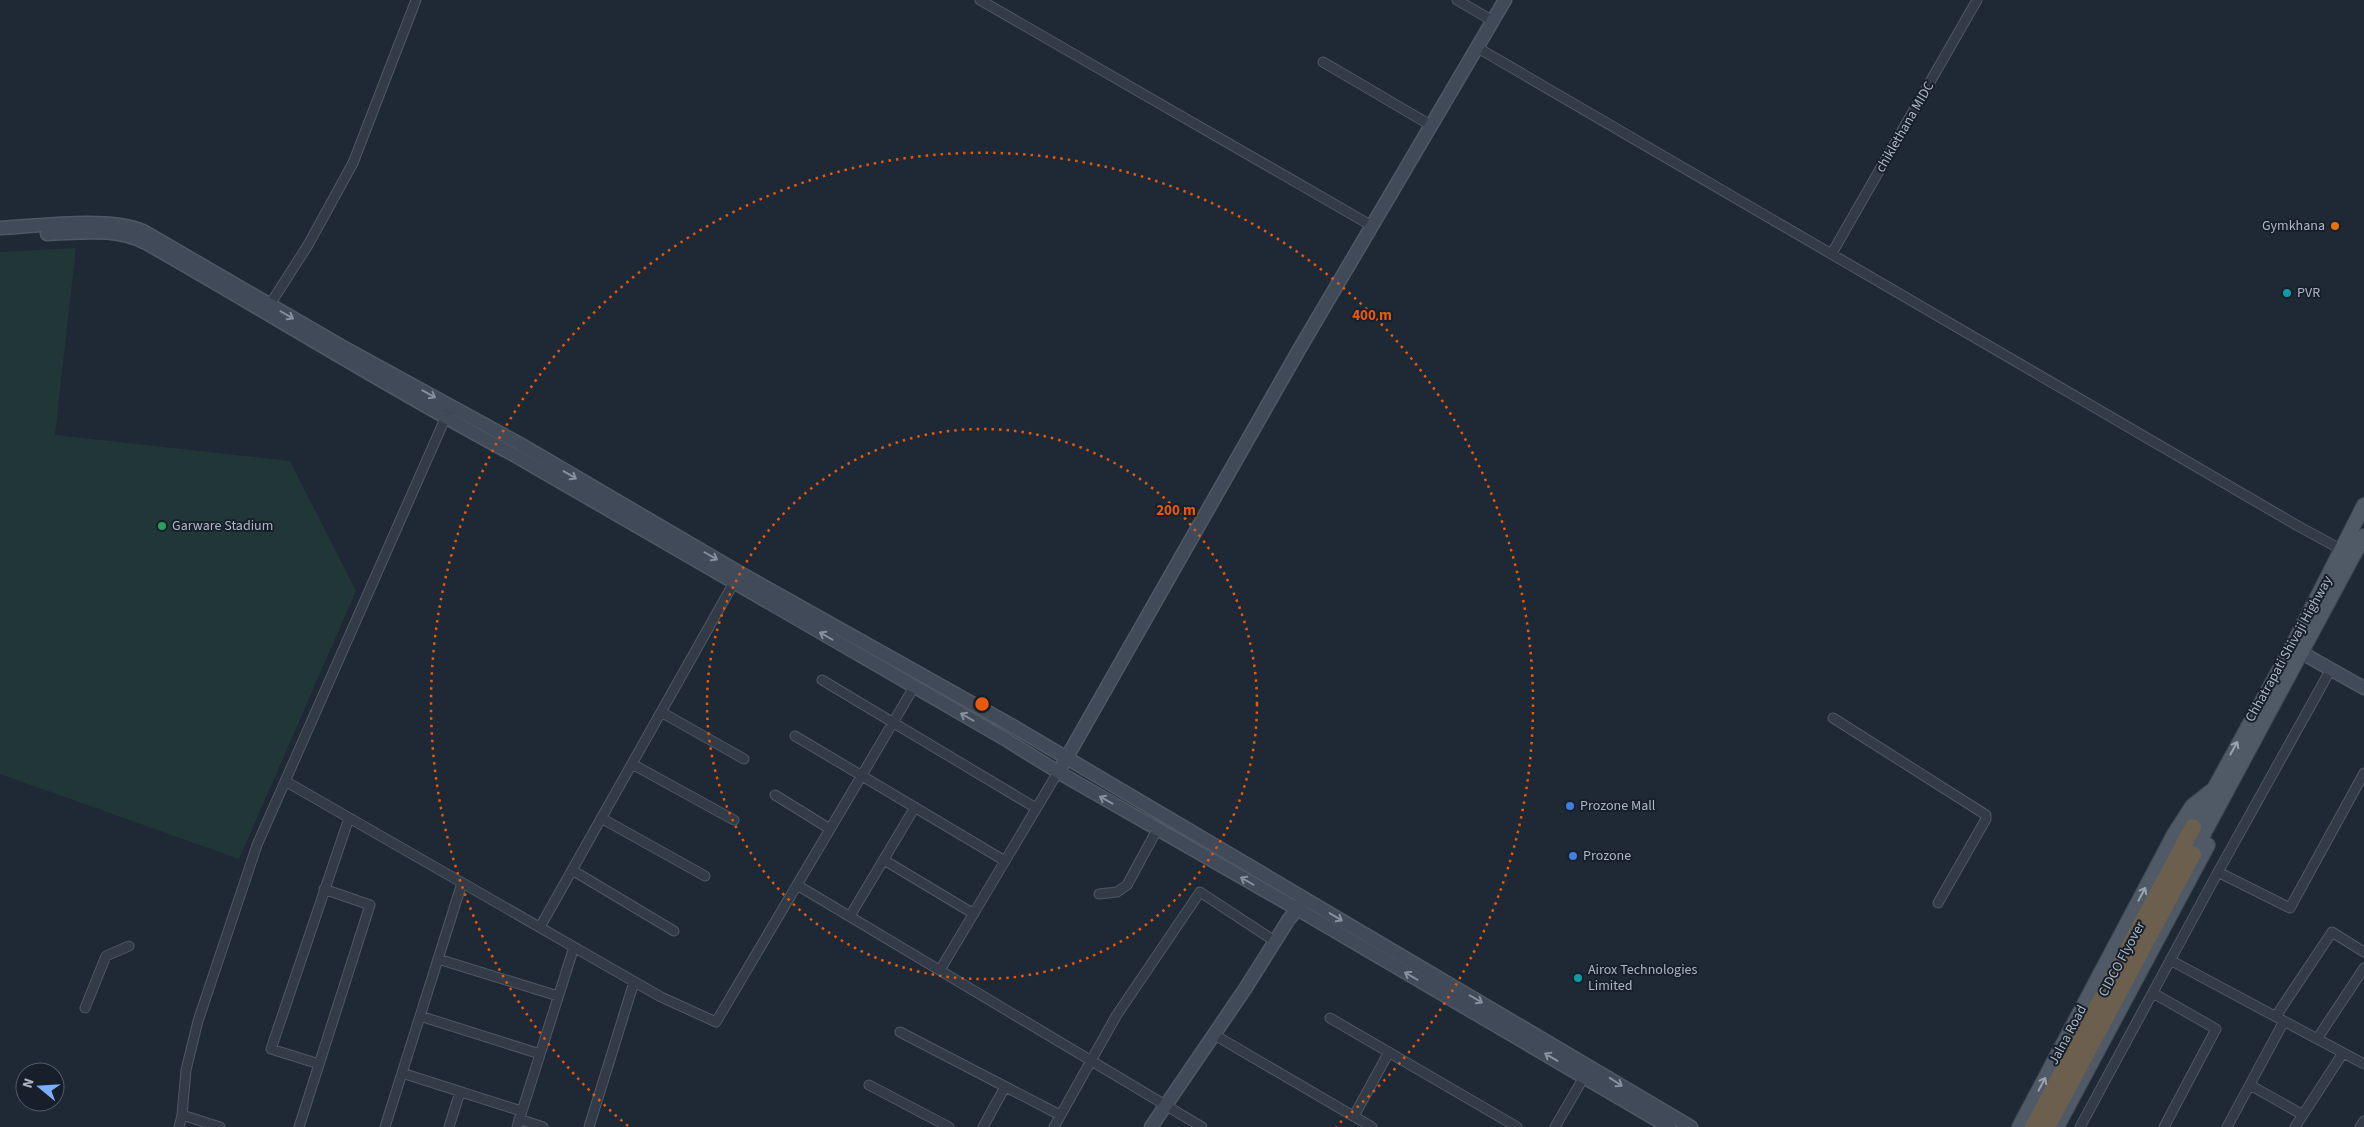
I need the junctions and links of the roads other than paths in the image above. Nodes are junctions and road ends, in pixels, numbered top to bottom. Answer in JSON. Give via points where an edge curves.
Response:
{"nodes":[{"id":1,"x":416,"y":0,"type":"edge"},
{"id":2,"x":980,"y":0,"type":"edge"},
{"id":3,"x":1457,"y":0,"type":"edge"},
{"id":4,"x":1505,"y":0,"type":"edge"},
{"id":5,"x":1977,"y":0,"type":"edge"},
{"id":6,"x":1493,"y":20,"type":"junction"},
{"id":7,"x":1478,"y":48,"type":"junction"},
{"id":8,"x":1323,"y":62,"type":"dead end"},
{"id":9,"x":1432,"y":126,"type":"junction"},
{"id":10,"x":1372,"y":226,"type":"junction"},
{"id":11,"x":0,"y":228,"type":"edge"},
{"id":12,"x":67,"y":229,"type":"junction"},
{"id":13,"x":0,"y":236,"type":"edge"},
{"id":14,"x":1832,"y":253,"type":"junction"},
{"id":15,"x":267,"y":309,"type":"junction"},
{"id":16,"x":450,"y":406,"type":"junction"},
{"id":17,"x":445,"y":418,"type":"junction"},
{"id":18,"x":2364,"y":505,"type":"edge"},
{"id":19,"x":653,"y":529,"type":"junction"},
{"id":20,"x":2364,"y":536,"type":"edge"},
{"id":21,"x":2348,"y":553,"type":"junction"},
{"id":22,"x":737,"y":578,"type":"junction"},
{"id":23,"x":2302,"y":653,"type":"junction"},
{"id":24,"x":2331,"y":669,"type":"junction"},
{"id":25,"x":822,"y":680,"type":"dead end"},
{"id":26,"x":914,"y":687,"type":"junction"},
{"id":27,"x":2364,"y":688,"type":"edge"},
{"id":28,"x":661,"y":712,"type":"junction"},
{"id":29,"x":1833,"y":718,"type":"dead end"},
{"id":30,"x":893,"y":723,"type":"junction"},
{"id":31,"x":795,"y":736,"type":"dead end"},
{"id":32,"x":744,"y":758,"type":"dead end"},
{"id":33,"x":1066,"y":758,"type":"junction"},
{"id":34,"x":632,"y":764,"type":"junction"},
{"id":35,"x":1058,"y":772,"type":"junction"},
{"id":36,"x":2364,"y":773,"type":"edge"},
{"id":37,"x":862,"y":775,"type":"junction"},
{"id":38,"x":285,"y":781,"type":"junction"},
{"id":39,"x":2211,"y":791,"type":"junction"},
{"id":40,"x":775,"y":795,"type":"dead end"},
{"id":41,"x":916,"y":807,"type":"junction"},
{"id":42,"x":1036,"y":808,"type":"junction"},
{"id":43,"x":2212,"y":816,"type":"junction"},
{"id":44,"x":349,"y":818,"type":"junction"},
{"id":45,"x":601,"y":818,"type":"junction"},
{"id":46,"x":734,"y":820,"type":"dead end"},
{"id":47,"x":2193,"y":827,"type":"joint"},
{"id":48,"x":1158,"y":828,"type":"junction"},
{"id":49,"x":830,"y":829,"type":"junction"},
{"id":50,"x":2193,"y":854,"type":"joint"},
{"id":51,"x":884,"y":860,"type":"junction"},
{"id":52,"x":1005,"y":861,"type":"junction"},
{"id":53,"x":572,"y":870,"type":"junction"},
{"id":54,"x":2218,"y":872,"type":"junction"},
{"id":55,"x":705,"y":876,"type":"dead end"},
{"id":56,"x":462,"y":883,"type":"junction"},
{"id":57,"x":797,"y":885,"type":"junction"},
{"id":58,"x":324,"y":889,"type":"junction"},
{"id":59,"x":1098,"y":894,"type":"dead end"},
{"id":60,"x":1938,"y":903,"type":"dead end"},
{"id":61,"x":1296,"y":905,"type":"junction"},
{"id":62,"x":974,"y":914,"type":"junction"},
{"id":63,"x":850,"y":916,"type":"junction"},
{"id":64,"x":540,"y":927,"type":"junction"},
{"id":65,"x":674,"y":931,"type":"dead end"},
{"id":66,"x":1276,"y":942,"type":"junction"},
{"id":67,"x":129,"y":946,"type":"dead end"},
{"id":68,"x":574,"y":947,"type":"junction"},
{"id":69,"x":2364,"y":952,"type":"edge"},
{"id":70,"x":438,"y":959,"type":"junction"},
{"id":71,"x":2170,"y":960,"type":"junction"},
{"id":72,"x":2364,"y":968,"type":"edge"},
{"id":73,"x":940,"y":970,"type":"junction"},
{"id":74,"x":634,"y":982,"type":"junction"},
{"id":75,"x":2153,"y":993,"type":"junction"},
{"id":76,"x":558,"y":996,"type":"junction"},
{"id":77,"x":85,"y":1008,"type":"dead end"},
{"id":78,"x":420,"y":1016,"type":"junction"},
{"id":79,"x":1330,"y":1018,"type":"dead end"},
{"id":80,"x":2280,"y":1019,"type":"junction"},
{"id":81,"x":900,"y":1032,"type":"dead end"},
{"id":82,"x":1213,"y":1034,"type":"junction"},
{"id":83,"x":2317,"y":1039,"type":"junction"},
{"id":84,"x":1389,"y":1052,"type":"junction"},
{"id":85,"x":2343,"y":1053,"type":"junction"},
{"id":86,"x":540,"y":1054,"type":"junction"},
{"id":87,"x":1091,"y":1060,"type":"junction"},
{"id":88,"x":2362,"y":1060,"type":"edge"},
{"id":89,"x":319,"y":1064,"type":"junction"},
{"id":90,"x":402,"y":1074,"type":"junction"},
{"id":91,"x":1584,"y":1077,"type":"junction"},
{"id":92,"x":869,"y":1084,"type":"dead end"},
{"id":93,"x":2250,"y":1085,"type":"junction"},
{"id":94,"x":1005,"y":1087,"type":"junction"},
{"id":95,"x":460,"y":1092,"type":"junction"},
{"id":96,"x":1166,"y":1105,"type":"junction"},
{"id":97,"x":182,"y":1115,"type":"junction"},
{"id":98,"x":1060,"y":1115,"type":"junction"},
{"id":99,"x":2303,"y":1115,"type":"junction"},
{"id":100,"x":1354,"y":1116,"type":"junction"},
{"id":101,"x":519,"y":1119,"type":"edge"},
{"id":102,"x":2364,"y":1121,"type":"edge"},
{"id":103,"x":179,"y":1127,"type":"edge"},
{"id":104,"x":220,"y":1127,"type":"edge"},
{"id":105,"x":299,"y":1127,"type":"edge"},
{"id":106,"x":385,"y":1127,"type":"edge"},
{"id":107,"x":450,"y":1127,"type":"edge"},
{"id":108,"x":543,"y":1127,"type":"edge"},
{"id":109,"x":589,"y":1127,"type":"edge"},
{"id":110,"x":949,"y":1127,"type":"edge"},
{"id":111,"x":983,"y":1127,"type":"edge"},
{"id":112,"x":1054,"y":1127,"type":"edge"},
{"id":113,"x":1151,"y":1127,"type":"edge"},
{"id":114,"x":1202,"y":1127,"type":"edge"},
{"id":115,"x":1372,"y":1127,"type":"edge"},
{"id":116,"x":1517,"y":1127,"type":"edge"},
{"id":117,"x":1555,"y":1127,"type":"edge"},
{"id":118,"x":1668,"y":1127,"type":"edge"},
{"id":119,"x":1691,"y":1127,"type":"edge"},
{"id":120,"x":2019,"y":1127,"type":"edge"},
{"id":121,"x":2033,"y":1127,"type":"edge"},
{"id":122,"x":2047,"y":1127,"type":"edge"},
{"id":123,"x":2057,"y":1127,"type":"edge"},
{"id":124,"x":2080,"y":1127,"type":"edge"},
{"id":125,"x":2164,"y":1127,"type":"edge"},
{"id":126,"x":2227,"y":1127,"type":"edge"},
{"id":127,"x":2295,"y":1127,"type":"edge"},
{"id":128,"x":2360,"y":1127,"type":"edge"}],
"edges":[{"from":1,"to":15,"type":"street","via":[[354,163]]},
{"from":2,"to":10,"type":"street"},
{"from":3,"to":6,"type":"street"},
{"from":4,"to":6,"type":"street"},
{"from":5,"to":14,"type":"street","name":"chiklethana MIDC"},
{"from":6,"to":7,"type":"street"},
{"from":7,"to":9,"type":"street"},
{"from":7,"to":14,"type":"street"},
{"from":8,"to":9,"type":"street"},
{"from":9,"to":10,"type":"street"},
{"from":10,"to":33,"type":"street"},
{"from":11,"to":12,"type":"street"},
{"from":12,"to":13,"type":"street"},
{"from":12,"to":15,"type":"street","via":[[130,235]]},
{"from":14,"to":21,"type":"street"},
{"from":15,"to":16,"type":"street","one_way":true},
{"from":15,"to":17,"type":"street"},
{"from":16,"to":17,"type":"street"},
{"from":16,"to":19,"type":"street","one_way":true},
{"from":17,"to":19,"type":"street"},
{"from":17,"to":38,"type":"street"},
{"from":18,"to":21,"type":"main road","name":"Chhatrapati Shivaji Highway"},
{"from":19,"to":22,"type":"street"},
{"from":20,"to":21,"type":"main road","name":"Chhatrapati Shivaji Highway"},
{"from":21,"to":23,"type":"main road","name":"Chhatrapati Shivaji Highway"},
{"from":39,"to":21,"type":"main road","name":"Chhatrapati Shivaji Highway","one_way":true},
{"from":26,"to":22,"type":"street","one_way":true},
{"from":22,"to":28,"type":"street"},
{"from":22,"to":33,"type":"street","via":[[880,650]]},
{"from":23,"to":24,"type":"street"},
{"from":23,"to":43,"type":"main road","name":"Chhatrapati Shivaji Highway"},
{"from":24,"to":27,"type":"street"},
{"from":24,"to":54,"type":"street"},
{"from":25,"to":30,"type":"street"},
{"from":26,"to":30,"type":"street"},
{"from":35,"to":26,"type":"street","one_way":true},
{"from":28,"to":32,"type":"street"},
{"from":28,"to":34,"type":"street"},
{"from":29,"to":60,"type":"street","via":[[1986,815]]},
{"from":30,"to":37,"type":"street"},
{"from":30,"to":42,"type":"street"},
{"from":31,"to":37,"type":"street"},
{"from":33,"to":35,"type":"street"},
{"from":33,"to":61,"type":"street"},
{"from":34,"to":45,"type":"street"},
{"from":34,"to":46,"type":"street"},
{"from":35,"to":42,"type":"street"},
{"from":48,"to":35,"type":"street","one_way":true},
{"from":36,"to":54,"type":"street","via":[[2290,908]]},
{"from":37,"to":41,"type":"street"},
{"from":37,"to":49,"type":"street"},
{"from":38,"to":44,"type":"street"},
{"from":38,"to":97,"type":"street","via":[[257,846],[198,1021],[186,1070]]},
{"from":39,"to":47,"type":"main road","name":"CIDCO Flyover"},
{"from":120,"to":39,"type":"main road","name":"Jalna Road","one_way":true,"via":[[2174,834],[2192,806]]},
{"from":40,"to":49,"type":"street"},
{"from":41,"to":51,"type":"street"},
{"from":41,"to":52,"type":"street"},
{"from":42,"to":52,"type":"street"},
{"from":43,"to":50,"type":"main road","name":"CIDCO Flyover"},
{"from":43,"to":123,"type":"main road","via":[[2212,836]]},
{"from":44,"to":56,"type":"street"},
{"from":44,"to":58,"type":"street"},
{"from":45,"to":53,"type":"street"},
{"from":45,"to":55,"type":"street"},
{"from":47,"to":121,"type":"highway","name":"CIDCO Flyover"},
{"from":48,"to":59,"type":"street","via":[[1127,885],[1116,892]]},
{"from":61,"to":48,"type":"street","one_way":true},
{"from":49,"to":57,"type":"street"},
{"from":50,"to":122,"type":"highway","name":"CIDCO Flyover"},
{"from":51,"to":62,"type":"street"},
{"from":51,"to":63,"type":"street"},
{"from":52,"to":62,"type":"street"},
{"from":53,"to":64,"type":"street"},
{"from":53,"to":65,"type":"street"},
{"from":54,"to":71,"type":"street"},
{"from":56,"to":64,"type":"street"},
{"from":56,"to":70,"type":"street"},
{"from":57,"to":63,"type":"street"},
{"from":57,"to":74,"type":"street","via":[[716,1022]]},
{"from":58,"to":89,"type":"street","via":[[370,905]]},
{"from":58,"to":89,"type":"street","via":[[271,1049]]},
{"from":61,"to":66,"type":"street"},
{"from":91,"to":61,"type":"street","one_way":true},
{"from":61,"to":119,"type":"street","one_way":true},
{"from":62,"to":73,"type":"street"},
{"from":63,"to":73,"type":"street"},
{"from":64,"to":68,"type":"street"},
{"from":66,"to":82,"type":"street"},
{"from":66,"to":87,"type":"street","via":[[1200,892],[1116,1016]]},
{"from":67,"to":77,"type":"street","via":[[106,956]]},
{"from":68,"to":74,"type":"street"},
{"from":68,"to":76,"type":"street"},
{"from":69,"to":80,"type":"street","via":[[2332,932]]},
{"from":70,"to":76,"type":"street"},
{"from":70,"to":78,"type":"street"},
{"from":71,"to":75,"type":"street"},
{"from":71,"to":80,"type":"street"},
{"from":72,"to":83,"type":"street"},
{"from":73,"to":87,"type":"street"},
{"from":74,"to":109,"type":"street"},
{"from":75,"to":124,"type":"street"},
{"from":75,"to":125,"type":"street","via":[[2216,1029]]},
{"from":76,"to":86,"type":"street"},
{"from":78,"to":86,"type":"street"},
{"from":78,"to":90,"type":"street"},
{"from":79,"to":84,"type":"street"},
{"from":80,"to":83,"type":"street"},
{"from":80,"to":93,"type":"street"},
{"from":81,"to":94,"type":"street"},
{"from":82,"to":96,"type":"street"},
{"from":82,"to":100,"type":"street"},
{"from":83,"to":85,"type":"street"},
{"from":84,"to":100,"type":"street"},
{"from":84,"to":116,"type":"street"},
{"from":85,"to":88,"type":"street"},
{"from":85,"to":99,"type":"street"},
{"from":86,"to":101,"type":"street"},
{"from":87,"to":96,"type":"street"},
{"from":87,"to":98,"type":"street"},
{"from":89,"to":105,"type":"street"},
{"from":90,"to":95,"type":"street"},
{"from":90,"to":106,"type":"street"},
{"from":91,"to":117,"type":"street"},
{"from":91,"to":118,"type":"street"},
{"from":92,"to":110,"type":"street"},
{"from":93,"to":99,"type":"street"},
{"from":93,"to":126,"type":"street"},
{"from":94,"to":98,"type":"street"},
{"from":94,"to":111,"type":"street"},
{"from":95,"to":101,"type":"street"},
{"from":95,"to":107,"type":"street"},
{"from":96,"to":113,"type":"street"},
{"from":96,"to":114,"type":"street"},
{"from":97,"to":103,"type":"street"},
{"from":97,"to":104,"type":"street"},
{"from":98,"to":112,"type":"street"},
{"from":99,"to":127,"type":"street"},
{"from":100,"to":115,"type":"street"},
{"from":101,"to":108,"type":"street"},
{"from":102,"to":128,"type":"street"}]}
